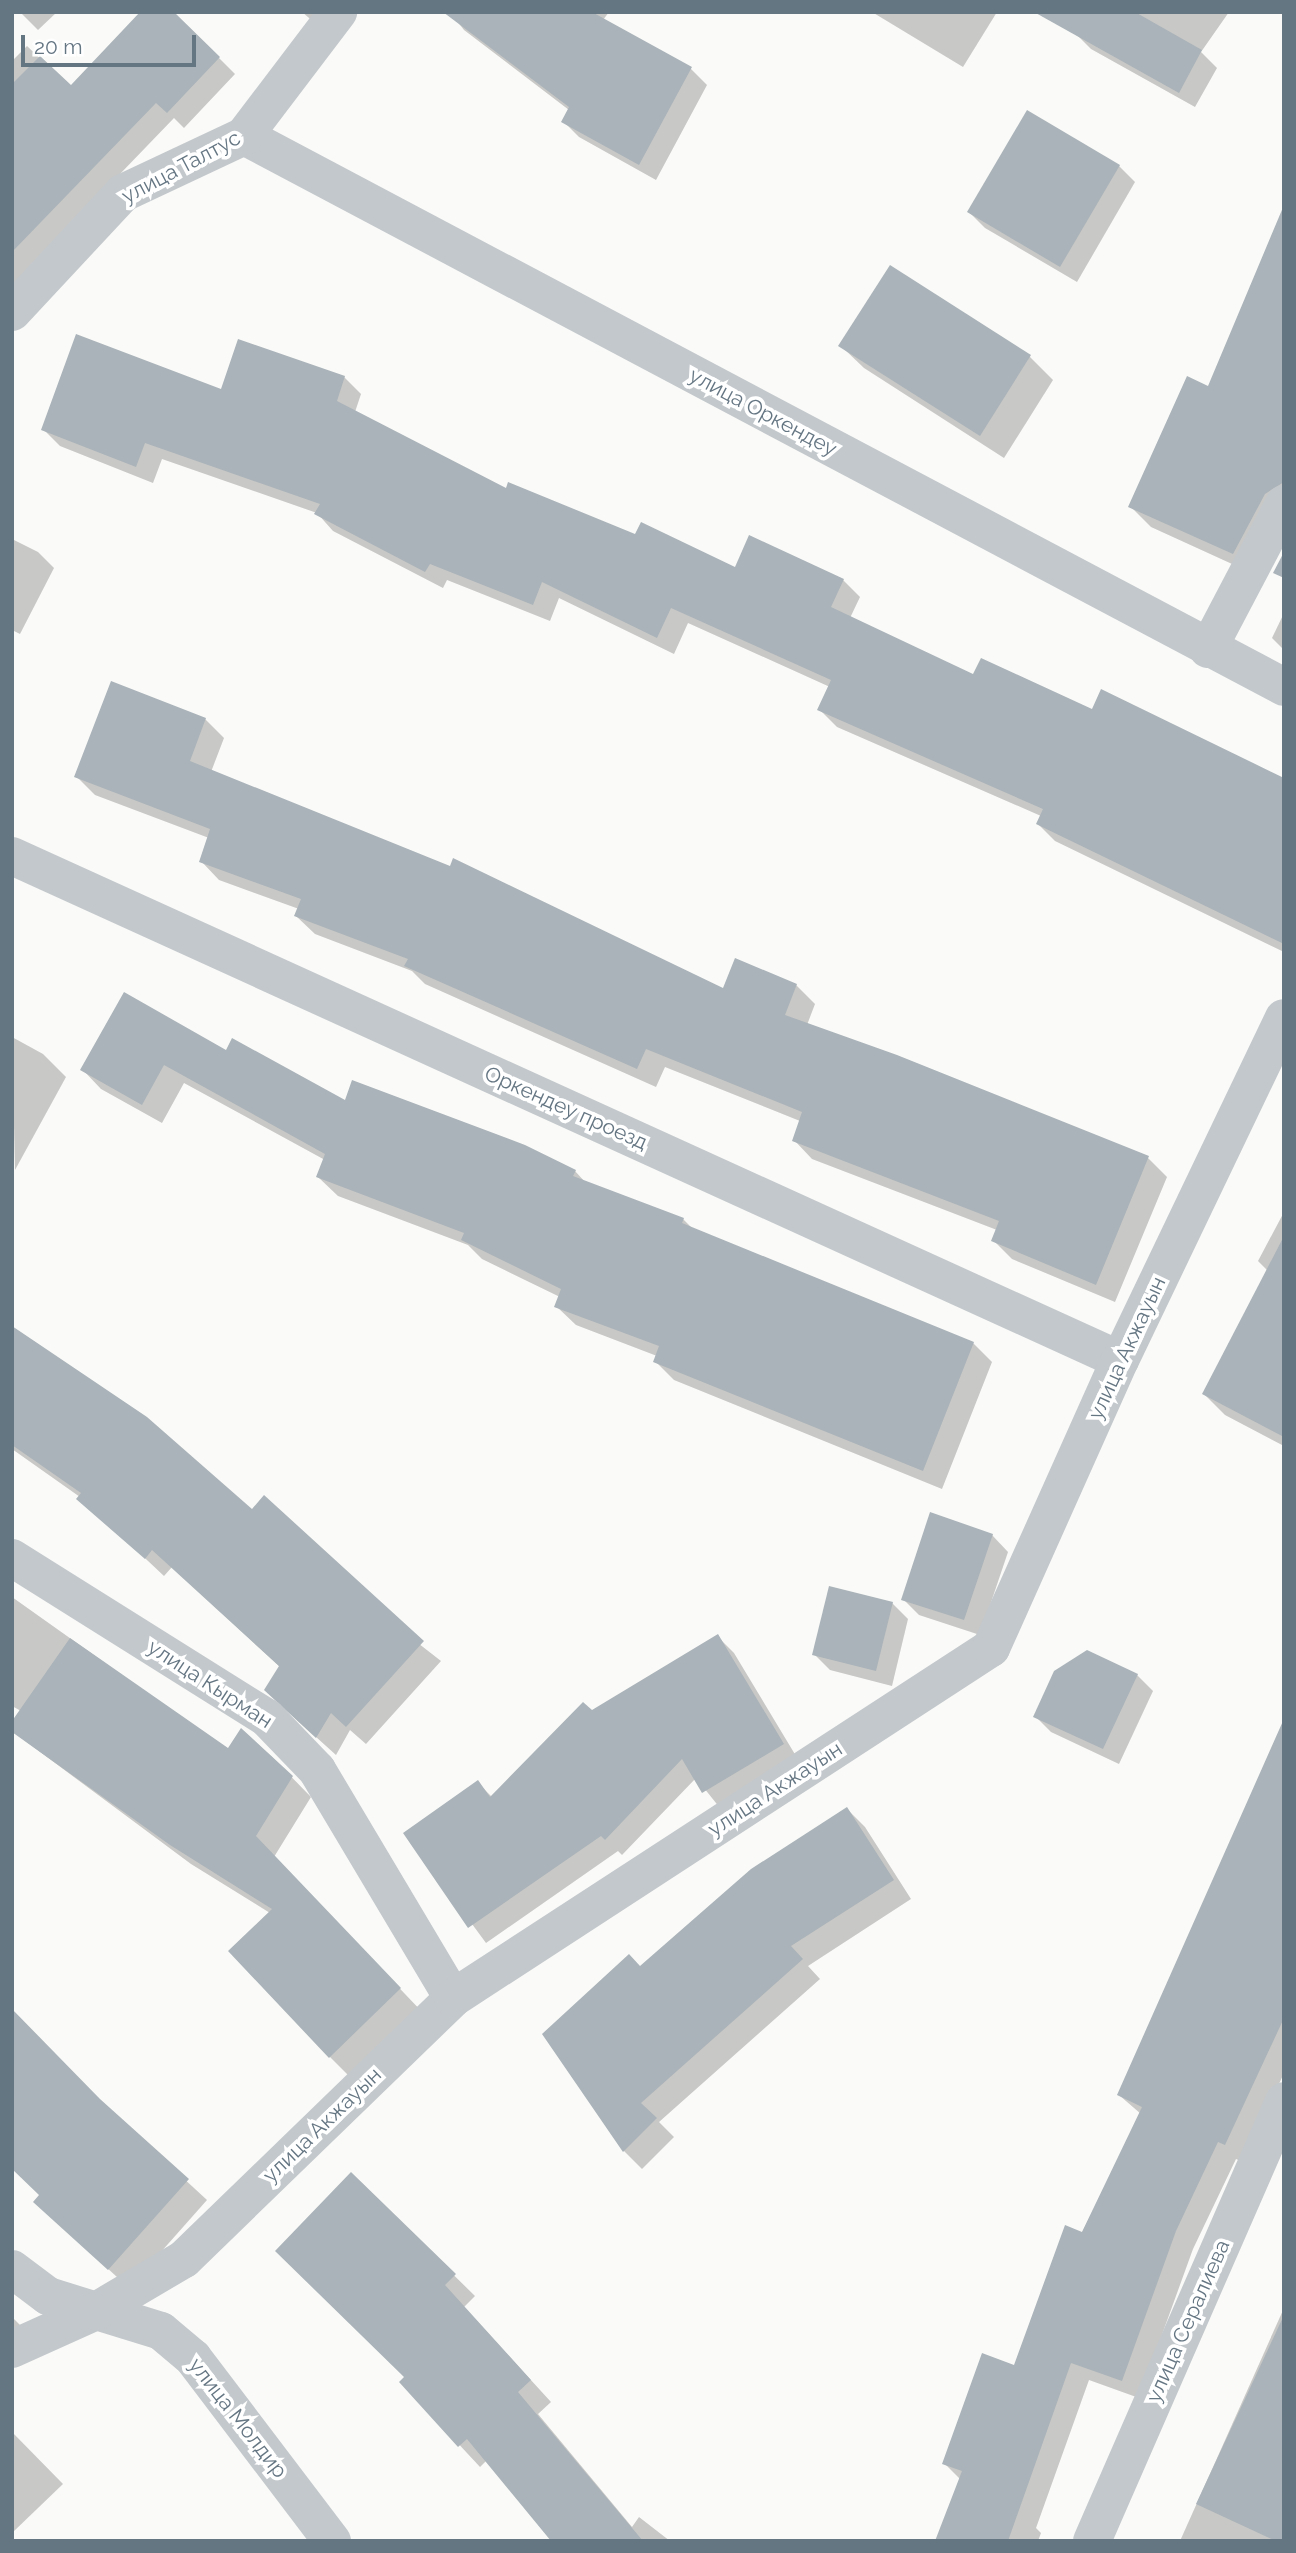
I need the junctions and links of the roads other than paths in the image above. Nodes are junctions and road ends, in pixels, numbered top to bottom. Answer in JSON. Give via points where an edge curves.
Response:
{"nodes":[{"id":1,"x":338,"y":12,"type":"edge"},
{"id":2,"x":244,"y":136,"type":"junction"},
{"id":3,"x":12,"y":312,"type":"edge"},
{"id":4,"x":1284,"y":504,"type":"edge"},
{"id":5,"x":1208,"y":649,"type":"junction"},
{"id":6,"x":1284,"y":687,"type":"edge"},
{"id":7,"x":12,"y":856,"type":"edge"},
{"id":8,"x":1284,"y":1018,"type":"edge"},
{"id":9,"x":1120,"y":1360,"type":"junction"},
{"id":10,"x":12,"y":1558,"type":"edge"},
{"id":11,"x":453,"y":1998,"type":"junction"},
{"id":12,"x":1284,"y":2101,"type":"edge"},
{"id":13,"x":12,"y":2269,"type":"edge"},
{"id":14,"x":96,"y":2311,"type":"junction"},
{"id":15,"x":12,"y":2349,"type":"edge"},
{"id":16,"x":332,"y":2541,"type":"edge"},
{"id":17,"x":1092,"y":2541,"type":"edge"}],
"edges":[{"from":1,"to":2,"type":"street","name":"улица Талтус"},
{"from":2,"to":3,"type":"street","name":"улица Талтус","via":[[123,193]]},
{"from":2,"to":5,"type":"street","name":"улица Оркендеу"},
{"from":4,"to":5,"type":"street"},
{"from":5,"to":6,"type":"street","name":"улица Оркендеу"},
{"from":7,"to":9,"type":"street","name":"Оркендеу проезд"},
{"from":8,"to":9,"type":"street","name":"улица Акжауын"},
{"from":9,"to":11,"type":"street","name":"улица Акжауын","via":[[991,1648]]},
{"from":10,"to":11,"type":"street","name":"улица Кырман","via":[[267,1718],[317,1770]]},
{"from":11,"to":14,"type":"street","name":"улица Акжауын","via":[[184,2259]]},
{"from":12,"to":17,"type":"street","name":"улица Сералиева"},
{"from":13,"to":14,"type":"street","name":"улица Молдир","via":[[48,2296]]},
{"from":14,"to":15,"type":"street","name":"улица Акжауын"},
{"from":14,"to":16,"type":"street","name":"улица Молдир","via":[[161,2331],[193,2358]]}]}
